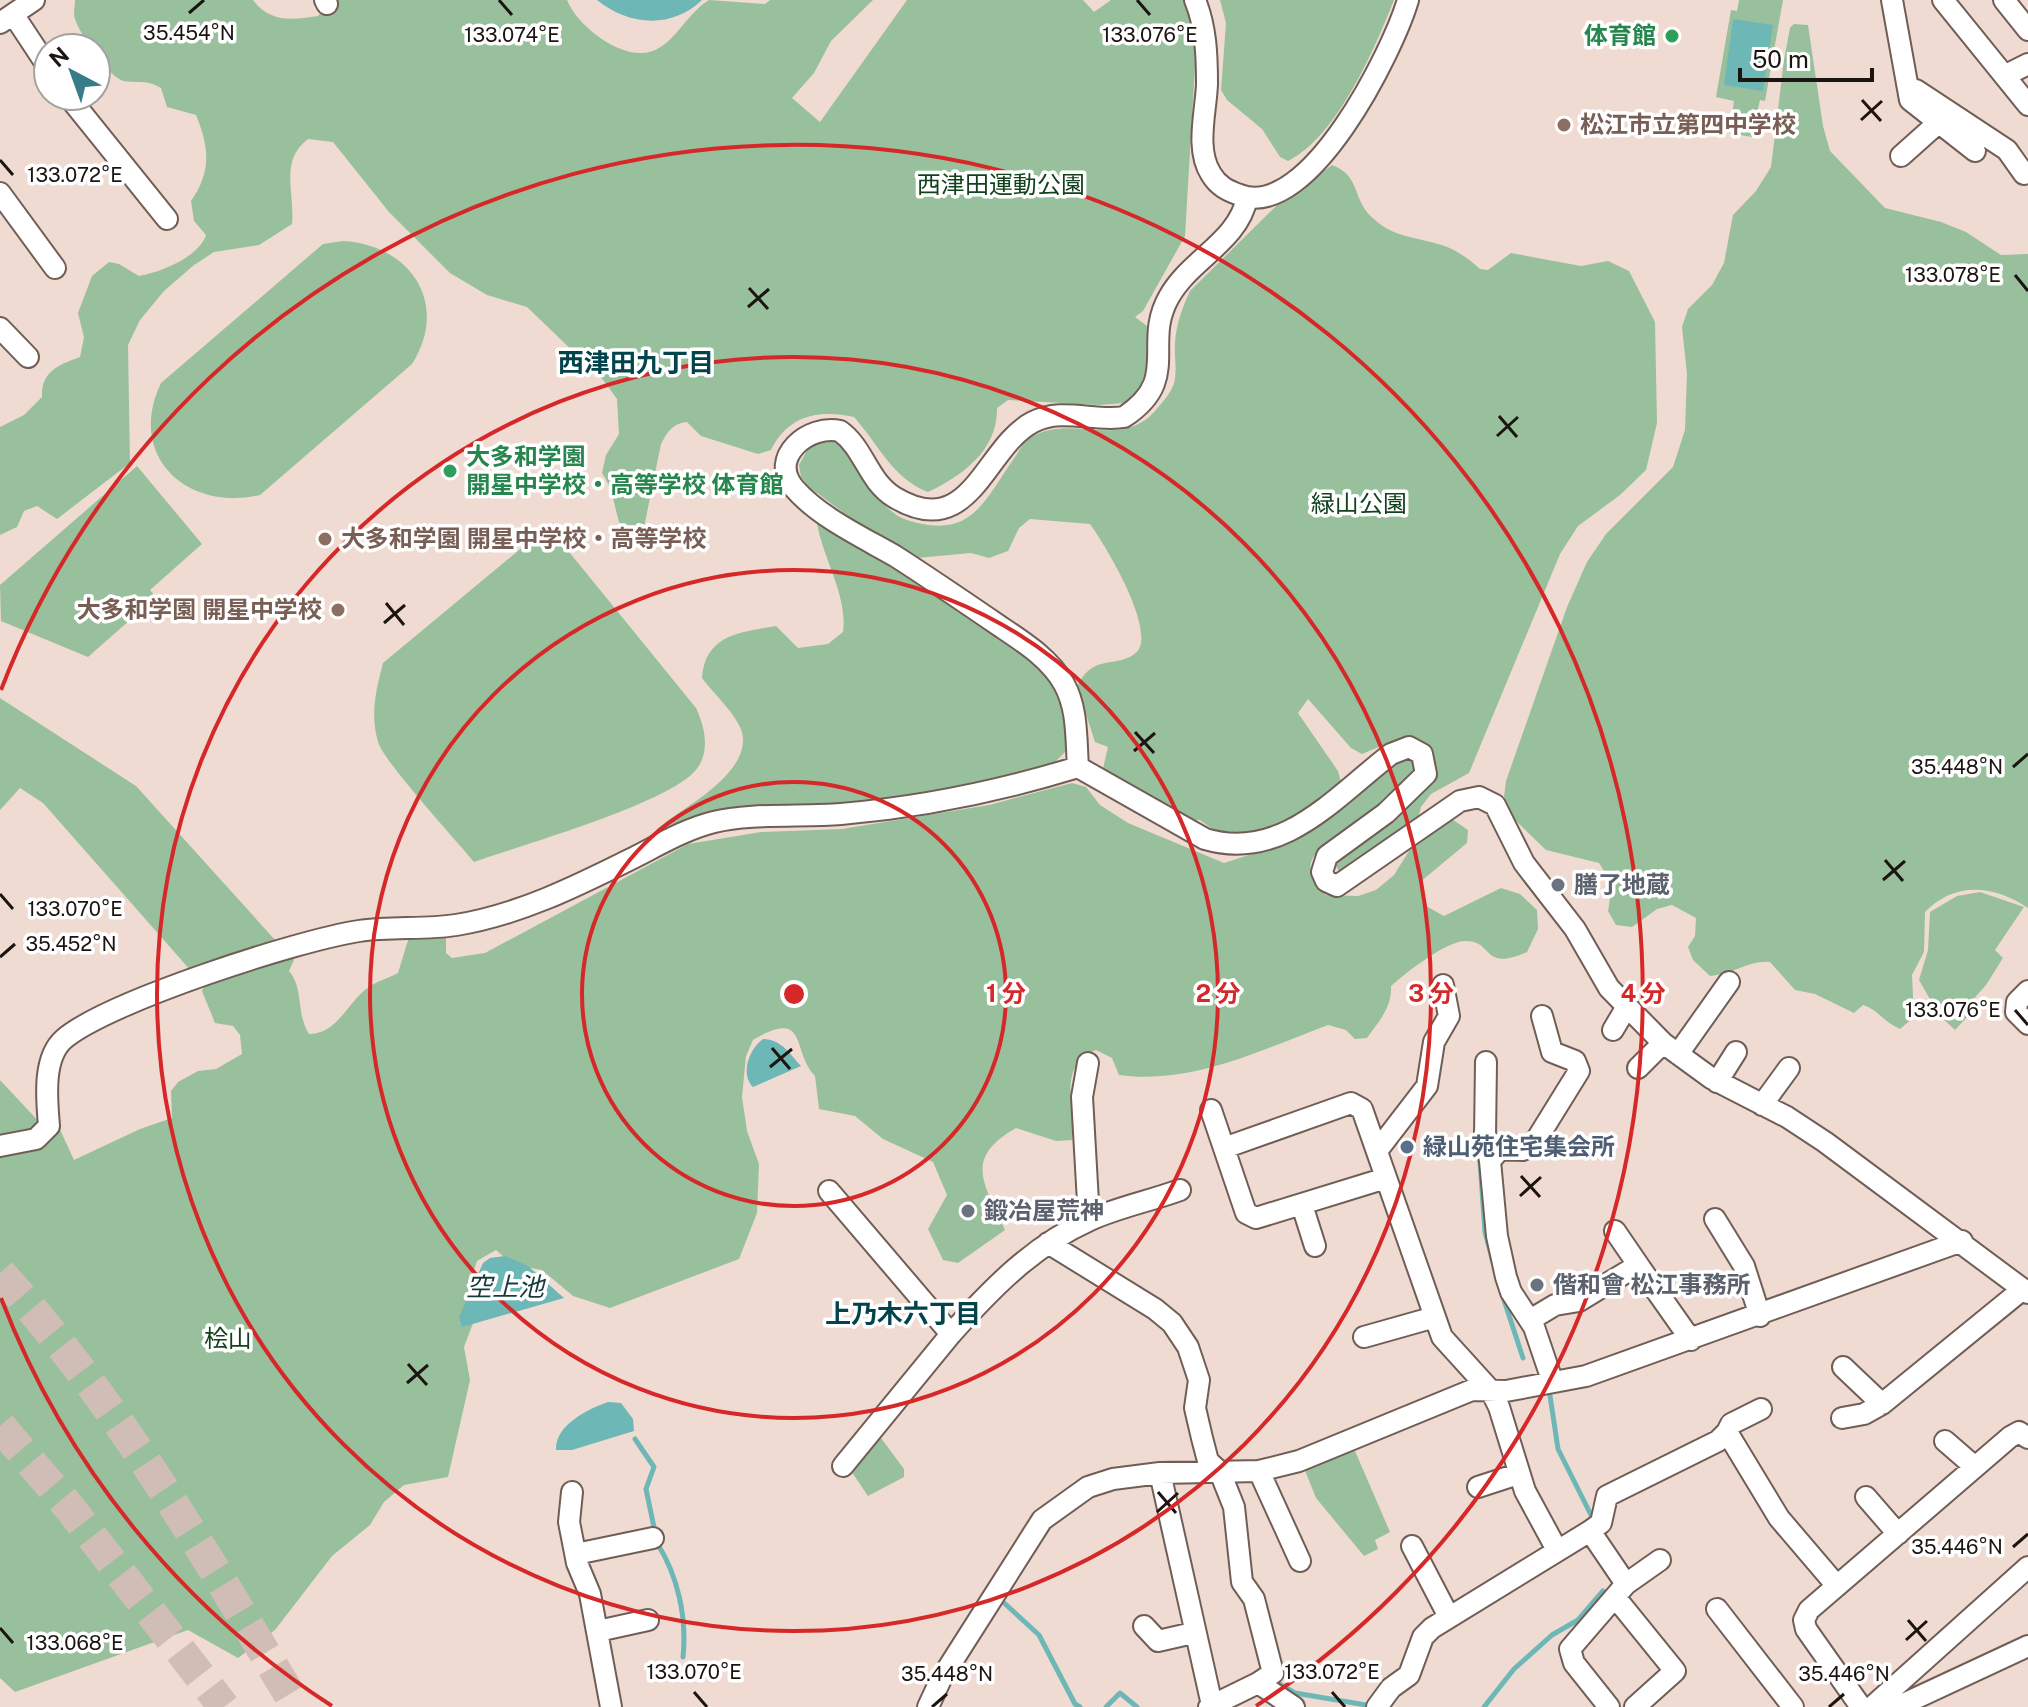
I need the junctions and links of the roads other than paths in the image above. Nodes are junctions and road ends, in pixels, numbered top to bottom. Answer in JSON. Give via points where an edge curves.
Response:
{"nodes":[{"id":1,"x":34,"y":0,"type":"edge"},
{"id":2,"x":1195,"y":0,"type":"edge"},
{"id":3,"x":1408,"y":0,"type":"edge"},
{"id":4,"x":1892,"y":0,"type":"edge"},
{"id":5,"x":1943,"y":0,"type":"edge"},
{"id":6,"x":2004,"y":0,"type":"edge"},
{"id":7,"x":7,"y":19,"type":"edge"},
{"id":8,"x":2028,"y":30,"type":"edge"},
{"id":9,"x":32,"y":48,"type":"edge"},
{"id":10,"x":2028,"y":64,"type":"edge"},
{"id":11,"x":2006,"y":75,"type":"junction"},
{"id":12,"x":1905,"y":85,"type":"junction"},
{"id":13,"x":2028,"y":105,"type":"edge"},
{"id":14,"x":81,"y":112,"type":"edge"},
{"id":15,"x":1938,"y":123,"type":"junction"},
{"id":16,"x":1975,"y":151,"type":"dead end"},
{"id":17,"x":1901,"y":156,"type":"dead end"},
{"id":18,"x":2024,"y":174,"type":"dead end"},
{"id":19,"x":0,"y":193,"type":"edge"},
{"id":20,"x":1247,"y":198,"type":"junction"},
{"id":21,"x":167,"y":219,"type":"dead end"},
{"id":22,"x":55,"y":268,"type":"dead end"},
{"id":23,"x":0,"y":328,"type":"edge"},
{"id":24,"x":28,"y":357,"type":"dead end"},
{"id":25,"x":1078,"y":767,"type":"junction"},
{"id":26,"x":1729,"y":982,"type":"dead end"},
{"id":27,"x":1443,"y":985,"type":"dead end"},
{"id":28,"x":2028,"y":991,"type":"edge"},
{"id":29,"x":1626,"y":1008,"type":"junction"},
{"id":30,"x":1542,"y":1016,"type":"dead end"},
{"id":31,"x":2028,"y":1024,"type":"edge"},
{"id":32,"x":1613,"y":1030,"type":"dead end"},
{"id":33,"x":1670,"y":1048,"type":"junction"},
{"id":34,"x":1736,"y":1052,"type":"dead end"},
{"id":35,"x":1486,"y":1062,"type":"dead end"},
{"id":36,"x":1088,"y":1063,"type":"dead end"},
{"id":37,"x":1638,"y":1068,"type":"dead end"},
{"id":38,"x":1789,"y":1068,"type":"dead end"},
{"id":39,"x":1717,"y":1082,"type":"junction"},
{"id":40,"x":1762,"y":1105,"type":"junction"},
{"id":41,"x":1211,"y":1110,"type":"dead end"},
{"id":42,"x":0,"y":1146,"type":"edge"},
{"id":43,"x":1224,"y":1148,"type":"junction"},
{"id":44,"x":1377,"y":1151,"type":"junction"},
{"id":45,"x":1490,"y":1161,"type":"junction"},
{"id":46,"x":1386,"y":1178,"type":"junction"},
{"id":47,"x":1180,"y":1190,"type":"dead end"},
{"id":48,"x":829,"y":1191,"type":"dead end"},
{"id":49,"x":1302,"y":1205,"type":"junction"},
{"id":50,"x":1715,"y":1219,"type":"dead end"},
{"id":51,"x":1089,"y":1220,"type":"junction"},
{"id":52,"x":1615,"y":1230,"type":"dead end"},
{"id":53,"x":1962,"y":1241,"type":"junction"},
{"id":54,"x":1048,"y":1243,"type":"junction"},
{"id":55,"x":1315,"y":1246,"type":"dead end"},
{"id":56,"x":1641,"y":1269,"type":"junction"},
{"id":57,"x":2026,"y":1291,"type":"edge"},
{"id":58,"x":1760,"y":1316,"type":"junction"},
{"id":59,"x":1435,"y":1317,"type":"junction"},
{"id":60,"x":1530,"y":1320,"type":"junction"},
{"id":61,"x":951,"y":1334,"type":"junction"},
{"id":62,"x":1364,"y":1337,"type":"dead end"},
{"id":63,"x":1691,"y":1340,"type":"junction"},
{"id":64,"x":1843,"y":1367,"type":"dead end"},
{"id":65,"x":1552,"y":1380,"type":"junction"},
{"id":66,"x":1491,"y":1391,"type":"junction"},
{"id":67,"x":1882,"y":1404,"type":"junction"},
{"id":68,"x":1761,"y":1409,"type":"dead end"},
{"id":69,"x":1842,"y":1418,"type":"dead end"},
{"id":70,"x":1727,"y":1432,"type":"junction"},
{"id":71,"x":2028,"y":1438,"type":"edge"},
{"id":72,"x":1945,"y":1441,"type":"dead end"},
{"id":73,"x":843,"y":1466,"type":"dead end"},
{"id":74,"x":1975,"y":1467,"type":"junction"},
{"id":75,"x":1259,"y":1471,"type":"junction"},
{"id":76,"x":1220,"y":1472,"type":"junction"},
{"id":77,"x":1160,"y":1473,"type":"junction"},
{"id":78,"x":1518,"y":1474,"type":"junction"},
{"id":79,"x":1478,"y":1487,"type":"dead end"},
{"id":80,"x":572,"y":1492,"type":"dead end"},
{"id":81,"x":1866,"y":1497,"type":"dead end"},
{"id":82,"x":1590,"y":1531,"type":"junction"},
{"id":83,"x":1898,"y":1534,"type":"junction"},
{"id":84,"x":653,"y":1538,"type":"dead end"},
{"id":85,"x":1412,"y":1546,"type":"dead end"},
{"id":86,"x":1557,"y":1550,"type":"junction"},
{"id":87,"x":576,"y":1554,"type":"junction"},
{"id":88,"x":1660,"y":1560,"type":"dead end"},
{"id":89,"x":1300,"y":1561,"type":"dead end"},
{"id":90,"x":2028,"y":1567,"type":"edge"},
{"id":91,"x":1837,"y":1586,"type":"junction"},
{"id":92,"x":1620,"y":1590,"type":"junction"},
{"id":93,"x":1717,"y":1609,"type":"dead end"},
{"id":94,"x":1449,"y":1617,"type":"junction"},
{"id":95,"x":648,"y":1620,"type":"dead end"},
{"id":96,"x":1144,"y":1626,"type":"dead end"},
{"id":97,"x":598,"y":1631,"type":"junction"},
{"id":98,"x":1193,"y":1633,"type":"junction"},
{"id":99,"x":2028,"y":1646,"type":"edge"},
{"id":100,"x":1258,"y":1683,"type":"junction"},
{"id":101,"x":1210,"y":1706,"type":"edge"},
{"id":102,"x":611,"y":1707,"type":"edge"},
{"id":103,"x":928,"y":1707,"type":"edge"},
{"id":104,"x":1294,"y":1707,"type":"edge"},
{"id":105,"x":1377,"y":1707,"type":"edge"},
{"id":106,"x":1609,"y":1707,"type":"edge"},
{"id":107,"x":1635,"y":1707,"type":"edge"},
{"id":108,"x":1793,"y":1707,"type":"edge"},
{"id":109,"x":1861,"y":1707,"type":"edge"},
{"id":110,"x":1872,"y":1707,"type":"edge"},
{"id":111,"x":1897,"y":1707,"type":"edge"}],
"edges":[{"from":1,"to":7,"type":"street"},
{"from":2,"to":20,"type":"street","via":[[1207,56],[1204,157],[1219,183]]},
{"from":3,"to":20,"type":"street","via":[[1376,76],[1324,153],[1277,192]]},
{"from":4,"to":12,"type":"street"},
{"from":5,"to":11,"type":"street"},
{"from":6,"to":8,"type":"street"},
{"from":7,"to":9,"type":"street"},
{"from":10,"to":11,"type":"street"},
{"from":11,"to":13,"type":"street"},
{"from":12,"to":15,"type":"street","via":[[1910,100]]},
{"from":12,"to":18,"type":"street","via":[[2007,150]]},
{"from":14,"to":21,"type":"street"},
{"from":15,"to":16,"type":"street"},
{"from":15,"to":17,"type":"street"},
{"from":19,"to":22,"type":"street"},
{"from":20,"to":25,"type":"street","via":[[1237,225],[1168,298],[1159,328],[1155,384],[1147,399],[1124,417],[1050,415],[1033,422],[1019,431],[970,492],[958,501],[928,508],[912,507],[890,495],[840,431],[812,432],[797,442],[787,462],[790,483],[821,510],[931,578],[1049,662],[1074,713]]},
{"from":23,"to":24,"type":"street"},
{"from":25,"to":29,"type":"street","via":[[1205,839],[1227,846],[1258,845],[1287,835],[1391,754],[1416,749],[1427,765],[1426,774],[1386,813],[1327,856],[1322,872],[1326,881],[1337,886],[1349,880],[1460,801],[1489,800],[1504,818],[1524,863]]},
{"from":25,"to":42,"type":"street","via":[[1021,786],[902,807],[715,821],[516,910],[455,925],[359,930],[173,988],[63,1040],[52,1059],[46,1096],[49,1126],[36,1139]]},
{"from":26,"to":33,"type":"street"},
{"from":27,"to":44,"type":"street","via":[[1449,1016],[1434,1042],[1430,1079]]},
{"from":28,"to":31,"type":"street","via":[[2017,1002],[2016,1012]]},
{"from":29,"to":32,"type":"street"},
{"from":29,"to":33,"type":"street"},
{"from":30,"to":45,"type":"street","via":[[1552,1052],[1575,1061],[1579,1071],[1535,1142],[1523,1150],[1500,1149]]},
{"from":33,"to":37,"type":"street"},
{"from":33,"to":39,"type":"street"},
{"from":34,"to":39,"type":"street"},
{"from":35,"to":45,"type":"street","via":[[1485,1137]]},
{"from":36,"to":51,"type":"street","via":[[1082,1097]]},
{"from":38,"to":40,"type":"street"},
{"from":39,"to":40,"type":"street"},
{"from":40,"to":53,"type":"street","via":[[1825,1142]]},
{"from":41,"to":43,"type":"street"},
{"from":43,"to":44,"type":"street","via":[[1351,1103],[1362,1109]]},
{"from":43,"to":49,"type":"street","via":[[1246,1213],[1256,1218]]},
{"from":44,"to":46,"type":"street"},
{"from":45,"to":60,"type":"street","via":[[1506,1277]]},
{"from":46,"to":49,"type":"street"},
{"from":46,"to":59,"type":"street"},
{"from":47,"to":51,"type":"street"},
{"from":48,"to":61,"type":"street"},
{"from":49,"to":55,"type":"street"},
{"from":50,"to":58,"type":"street","via":[[1744,1266]]},
{"from":51,"to":54,"type":"street"},
{"from":52,"to":56,"type":"street"},
{"from":53,"to":57,"type":"street"},
{"from":53,"to":58,"type":"street"},
{"from":54,"to":61,"type":"street","via":[[1001,1281]]},
{"from":54,"to":76,"type":"street","via":[[1155,1309],[1181,1335],[1199,1380],[1195,1408],[1208,1461]]},
{"from":56,"to":60,"type":"street"},
{"from":56,"to":63,"type":"street"},
{"from":57,"to":67,"type":"street"},
{"from":58,"to":63,"type":"street"},
{"from":59,"to":62,"type":"street"},
{"from":59,"to":66,"type":"street","via":[[1442,1337]]},
{"from":60,"to":65,"type":"street"},
{"from":61,"to":73,"type":"street"},
{"from":63,"to":65,"type":"street","via":[[1586,1376]]},
{"from":64,"to":67,"type":"street"},
{"from":65,"to":66,"type":"street"},
{"from":66,"to":75,"type":"street","via":[[1472,1390],[1354,1441]]},
{"from":66,"to":78,"type":"street"},
{"from":67,"to":69,"type":"street"},
{"from":68,"to":70,"type":"street","via":[[1731,1424]]},
{"from":70,"to":82,"type":"street","via":[[1607,1496],[1601,1523]]},
{"from":70,"to":91,"type":"street","via":[[1769,1504]]},
{"from":71,"to":74,"type":"street","via":[[2019,1432]]},
{"from":72,"to":74,"type":"street"},
{"from":74,"to":83,"type":"street"},
{"from":75,"to":76,"type":"street"},
{"from":75,"to":89,"type":"street"},
{"from":76,"to":77,"type":"street"},
{"from":76,"to":100,"type":"street","via":[[1234,1507],[1242,1582],[1254,1599],[1273,1673]]},
{"from":77,"to":98,"type":"street"},
{"from":77,"to":103,"type":"street","via":[[1088,1487],[1042,1520]]},
{"from":78,"to":79,"type":"street"},
{"from":78,"to":86,"type":"street"},
{"from":80,"to":87,"type":"street","via":[[568,1514]]},
{"from":81,"to":83,"type":"street"},
{"from":82,"to":86,"type":"street"},
{"from":82,"to":92,"type":"street"},
{"from":83,"to":91,"type":"street"},
{"from":84,"to":87,"type":"street"},
{"from":85,"to":94,"type":"street"},
{"from":86,"to":94,"type":"street"},
{"from":87,"to":97,"type":"street"},
{"from":88,"to":92,"type":"street"},
{"from":90,"to":110,"type":"street"},
{"from":91,"to":109,"type":"street","via":[[1809,1610],[1803,1623]]},
{"from":92,"to":106,"type":"street","via":[[1570,1649],[1574,1663]]},
{"from":92,"to":107,"type":"street","via":[[1675,1671]]},
{"from":93,"to":108,"type":"street"},
{"from":94,"to":105,"type":"street","via":[[1423,1637],[1409,1675]]},
{"from":95,"to":97,"type":"street"},
{"from":96,"to":98,"type":"street","via":[[1158,1641]]},
{"from":97,"to":102,"type":"street"},
{"from":98,"to":101,"type":"street"},
{"from":99,"to":111,"type":"street"},
{"from":100,"to":101,"type":"street"},
{"from":100,"to":104,"type":"street"}]}
